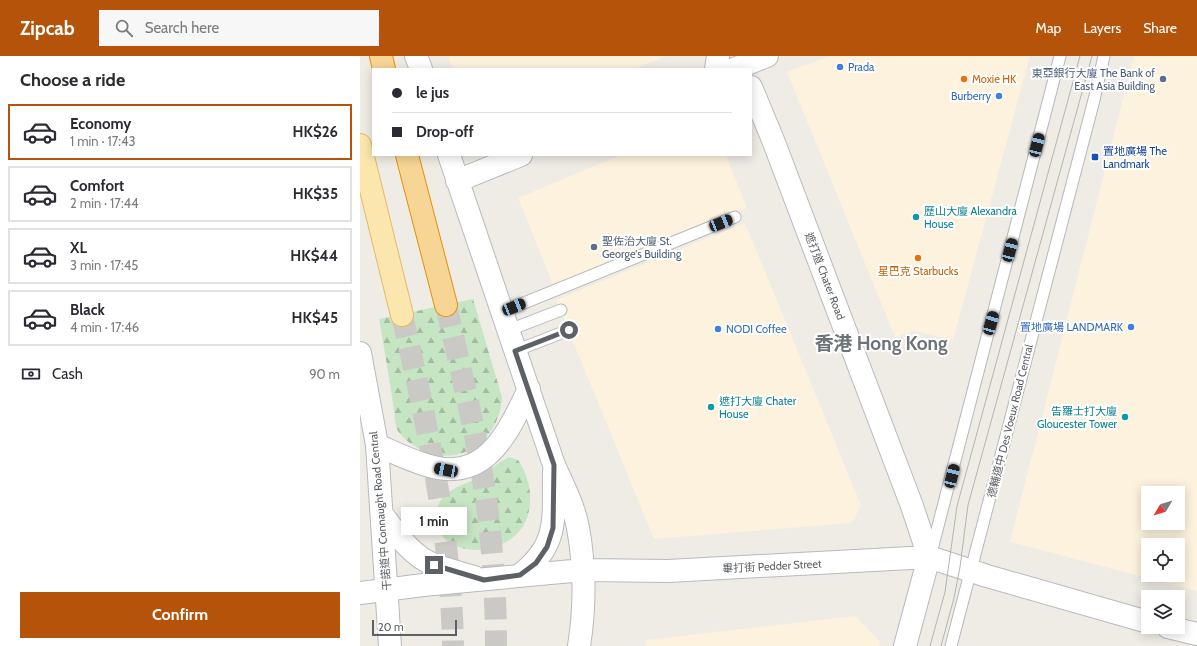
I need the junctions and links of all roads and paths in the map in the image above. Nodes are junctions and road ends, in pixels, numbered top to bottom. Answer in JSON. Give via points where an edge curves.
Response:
{"nodes":[{"id":1,"x":381,"y":56,"type":"edge"},
{"id":2,"x":416,"y":56,"type":"edge"},
{"id":3,"x":718,"y":56,"type":"edge"},
{"id":4,"x":766,"y":56,"type":"edge"},
{"id":5,"x":1060,"y":56,"type":"edge"},
{"id":6,"x":1104,"y":56,"type":"edge"},
{"id":7,"x":739,"y":65,"type":"edge"},
{"id":8,"x":384,"y":68,"type":"edge"},
{"id":9,"x":421,"y":68,"type":"edge"},
{"id":10,"x":716,"y":68,"type":"edge"},
{"id":11,"x":752,"y":89,"type":"edge"},
{"id":12,"x":360,"y":145,"type":"edge"},
{"id":13,"x":407,"y":156,"type":"edge"},
{"id":14,"x":449,"y":156,"type":"edge"},
{"id":15,"x":519,"y":156,"type":"edge"},
{"id":16,"x":458,"y":181,"type":"junction"},
{"id":17,"x":735,"y":217,"type":"dead end"},
{"id":18,"x":446,"y":305,"type":"tunnel mouth"},
{"id":19,"x":561,"y":310,"type":"dead end"},
{"id":20,"x":402,"y":314,"type":"tunnel mouth"},
{"id":21,"x":569,"y":330,"type":"dead end"},
{"id":22,"x":509,"y":331,"type":"junction"},
{"id":23,"x":360,"y":353,"type":"edge"},
{"id":24,"x":529,"y":389,"type":"junction"},
{"id":25,"x":377,"y":445,"type":"junction"},
{"id":26,"x":554,"y":465,"type":"junction"},
{"id":27,"x":382,"y":514,"type":"junction"},
{"id":28,"x":929,"y":557,"type":"junction"},
{"id":29,"x":583,"y":570,"type":"junction"},
{"id":30,"x":970,"y":570,"type":"junction"},
{"id":31,"x":520,"y":575,"type":"junction"},
{"id":32,"x":484,"y":580,"type":"junction"},
{"id":33,"x":387,"y":590,"type":"junction"},
{"id":34,"x":360,"y":593,"type":"edge"},
{"id":35,"x":1141,"y":620,"type":"edge"},
{"id":36,"x":1185,"y":631,"type":"edge"},
{"id":37,"x":1197,"y":634,"type":"edge"},
{"id":38,"x":390,"y":646,"type":"edge"},
{"id":39,"x":579,"y":646,"type":"edge"},
{"id":40,"x":905,"y":646,"type":"edge"},
{"id":41,"x":951,"y":646,"type":"edge"}],
"edges":[{"from":1,"to":8,"type":"highway"},
{"from":2,"to":9,"type":"main road"},
{"from":3,"to":10,"type":"main road"},
{"from":4,"to":7,"type":"main road"},
{"from":5,"to":28,"type":"lane"},
{"from":6,"to":30,"type":"lane","name":"德輔道中 Des Voeux Road Central","via":[[999,467]]},
{"from":11,"to":28,"type":"main road","name":"遮打道 Chater Road","via":[[876,410]]},
{"from":12,"to":20,"type":"main road"},
{"from":13,"to":18,"type":"highway"},
{"from":14,"to":16,"type":"main road"},
{"from":15,"to":16,"type":"main road"},
{"from":16,"to":22,"type":"main road"},
{"from":17,"to":22,"type":"lane"},
{"from":19,"to":22,"type":"lane"},
{"from":21,"to":22,"type":"lane"},
{"from":22,"to":24,"type":"main road"},
{"from":23,"to":25,"type":"main road","name":"干諾道中 Connaught Road Central"},
{"from":24,"to":25,"type":"main road","via":[[503,439],[483,458],[460,470],[426,466]]},
{"from":24,"to":26,"type":"main road"},
{"from":25,"to":27,"type":"main road","name":"干諾道中 Connaught Road Central"},
{"from":26,"to":29,"type":"main road","via":[[578,526]]},
{"from":26,"to":31,"type":"main road","via":[[553,528],[547,547],[536,563]]},
{"from":27,"to":32,"type":"main road","via":[[404,543],[434,565]]},
{"from":27,"to":33,"type":"main road","name":"干諾道中 Connaught Road Central"},
{"from":28,"to":29,"type":"main road","name":"畢打街 Pedder Street","via":[[668,572]]},
{"from":28,"to":30,"type":"main road","name":"畢打街 Pedder Street"},
{"from":28,"to":40,"type":"main road"},
{"from":29,"to":31,"type":"main road","name":"畢打街 Pedder Street"},
{"from":29,"to":39,"type":"main road"},
{"from":30,"to":35,"type":"main road","name":"畢打街 Pedder Street"},
{"from":30,"to":41,"type":"lane","name":"德輔道中 Des Voeux Road Central"},
{"from":31,"to":32,"type":"main road","name":"畢打街 Pedder Street"},
{"from":32,"to":33,"type":"main road","name":"畢打街 Pedder Street"},
{"from":33,"to":34,"type":"main road","name":"畢打街 Pedder Street"},
{"from":33,"to":38,"type":"main road","name":"干諾道中 Connaught Road Central"},
{"from":36,"to":37,"type":"main road"}]}
